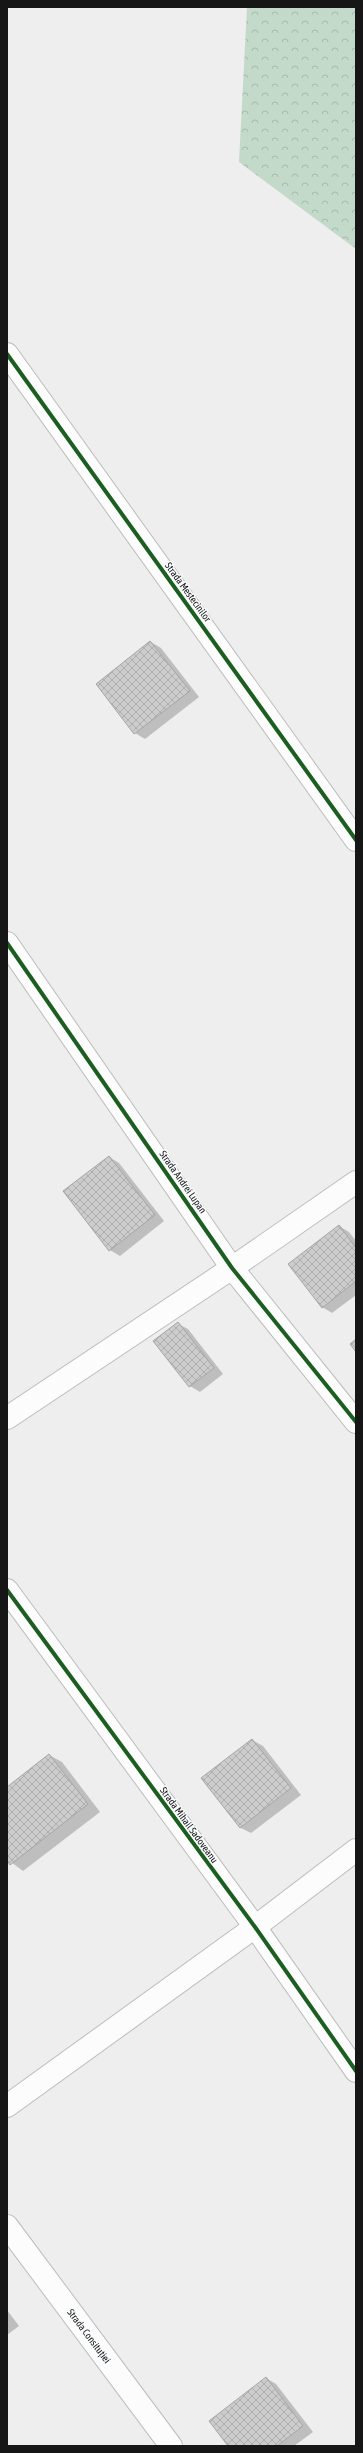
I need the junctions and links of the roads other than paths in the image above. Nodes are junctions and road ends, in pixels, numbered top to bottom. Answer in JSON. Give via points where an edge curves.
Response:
{"nodes":[{"id":1,"x":10,"y":363,"type":"edge"},
{"id":2,"x":356,"y":840,"type":"edge"},
{"id":3,"x":7,"y":943,"type":"edge"},
{"id":4,"x":356,"y":1182,"type":"edge"},
{"id":5,"x":232,"y":1268,"type":"junction"},
{"id":6,"x":7,"y":1418,"type":"edge"},
{"id":7,"x":356,"y":1422,"type":"edge"},
{"id":8,"x":7,"y":1590,"type":"edge"},
{"id":9,"x":356,"y":1850,"type":"edge"},
{"id":10,"x":255,"y":1927,"type":"junction"},
{"id":11,"x":356,"y":2071,"type":"edge"},
{"id":12,"x":7,"y":2106,"type":"edge"},
{"id":13,"x":7,"y":2226,"type":"edge"},
{"id":14,"x":171,"y":2446,"type":"edge"}],
"edges":[{"from":1,"to":2,"type":"street","name":"Strada Mestecinilor"},
{"from":3,"to":5,"type":"street","name":"Strada Andrei Lupan"},
{"from":4,"to":5,"type":"street"},
{"from":5,"to":6,"type":"street"},
{"from":5,"to":7,"type":"street","name":"Strada Andrei Lupan"},
{"from":8,"to":10,"type":"street","name":"Strada Mihail Sadoveanu"},
{"from":9,"to":10,"type":"street"},
{"from":10,"to":11,"type":"street","name":"Strada Mihail Sadoveanu"},
{"from":10,"to":12,"type":"street"},
{"from":13,"to":14,"type":"street","name":"Strada Consituției"}]}
